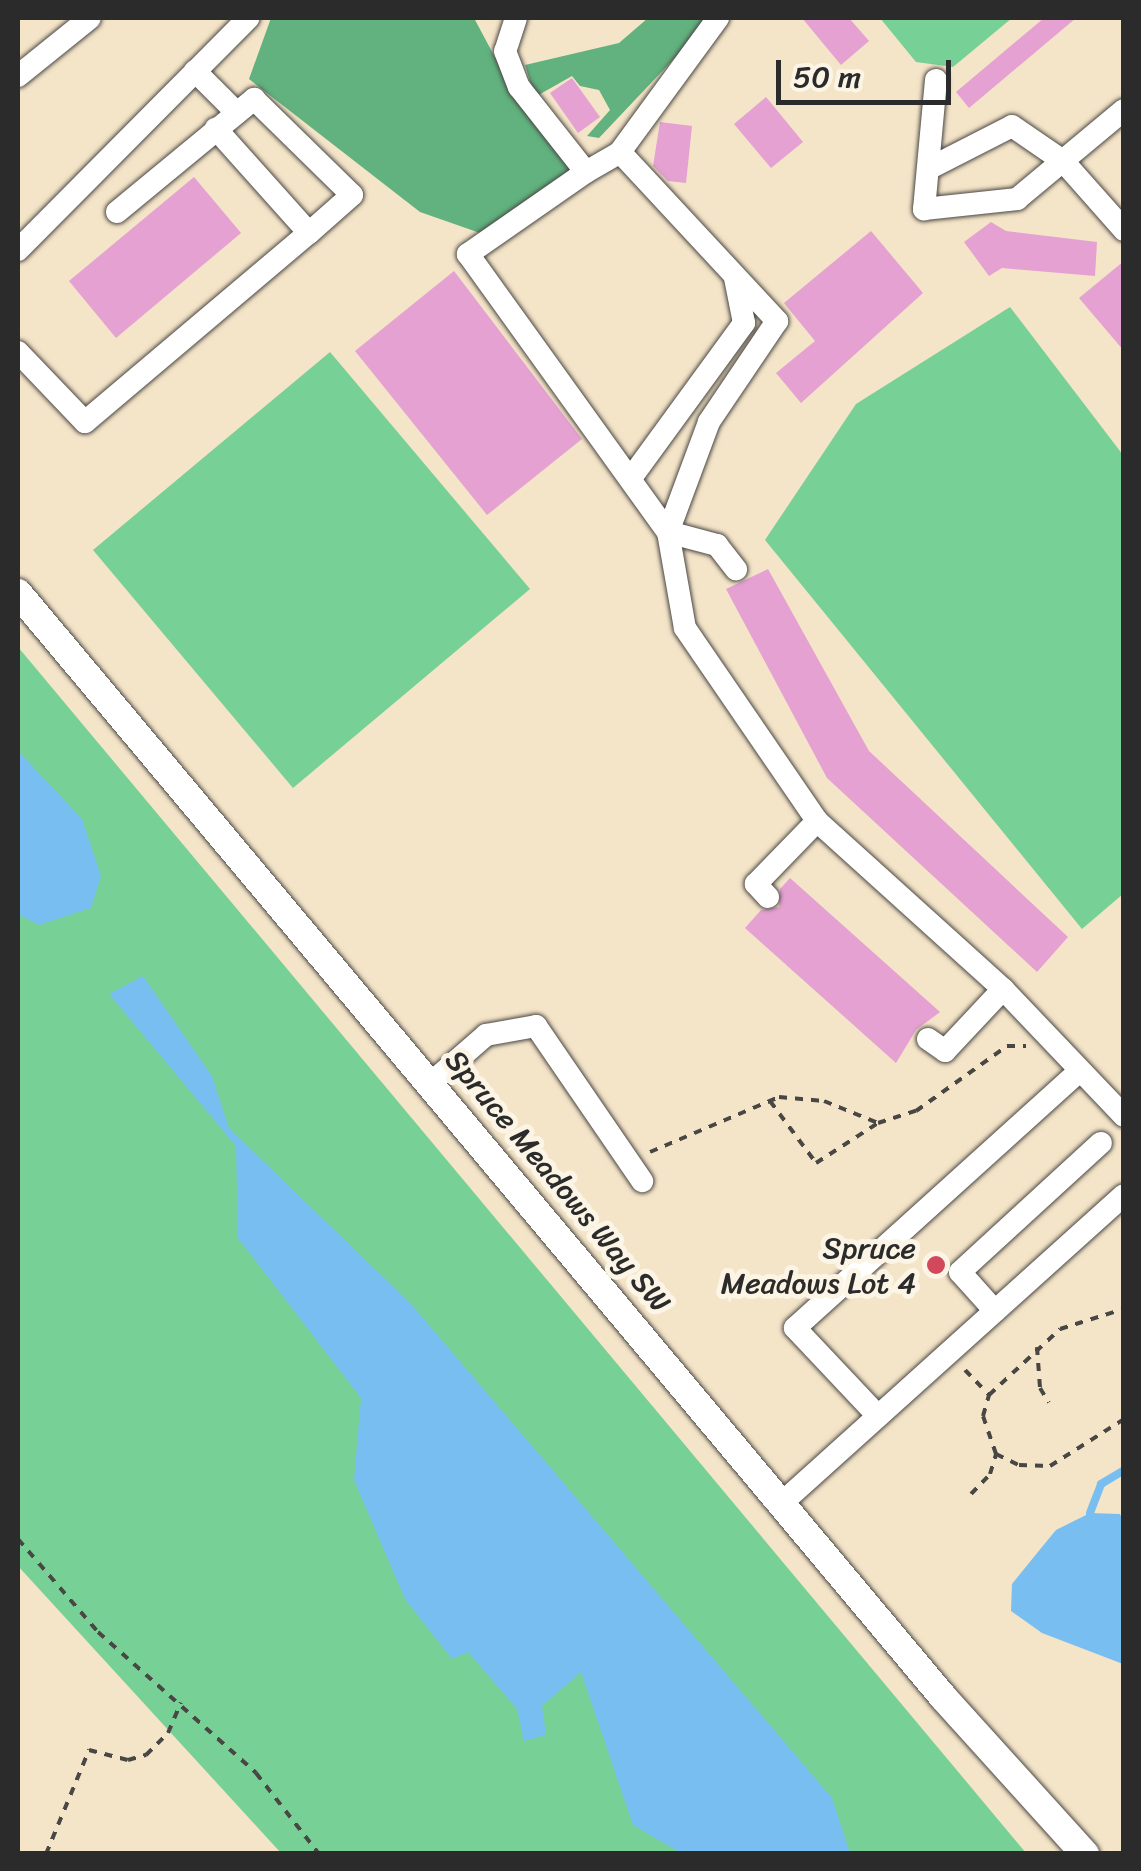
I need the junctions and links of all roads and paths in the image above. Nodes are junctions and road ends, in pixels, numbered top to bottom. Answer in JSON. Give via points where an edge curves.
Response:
{"nodes":[{"id":1,"x":90,"y":18,"type":"edge"},
{"id":2,"x":248,"y":18,"type":"edge"},
{"id":3,"x":516,"y":18,"type":"edge"},
{"id":4,"x":718,"y":18,"type":"edge"},
{"id":5,"x":195,"y":70,"type":"junction"},
{"id":6,"x":18,"y":76,"type":"edge"},
{"id":7,"x":936,"y":80,"type":"dead end"},
{"id":8,"x":1124,"y":110,"type":"edge"},
{"id":9,"x":237,"y":113,"type":"junction"},
{"id":10,"x":216,"y":129,"type":"junction"},
{"id":11,"x":620,"y":152,"type":"junction"},
{"id":12,"x":1063,"y":161,"type":"junction"},
{"id":13,"x":928,"y":169,"type":"junction"},
{"id":14,"x":586,"y":172,"type":"junction"},
{"id":15,"x":117,"y":212,"type":"dead end"},
{"id":16,"x":1124,"y":230,"type":"edge"},
{"id":17,"x":309,"y":233,"type":"junction"},
{"id":18,"x":18,"y":250,"type":"edge"},
{"id":19,"x":734,"y":275,"type":"junction"},
{"id":20,"x":18,"y":352,"type":"edge"},
{"id":21,"x":630,"y":478,"type":"junction"},
{"id":22,"x":668,"y":532,"type":"junction"},
{"id":23,"x":736,"y":568,"type":"dead end"},
{"id":24,"x":18,"y":592,"type":"edge"},
{"id":25,"x":818,"y":820,"type":"junction"},
{"id":26,"x":768,"y":897,"type":"dead end"},
{"id":27,"x":1002,"y":989,"type":"junction"},
{"id":28,"x":928,"y":1038,"type":"dead end"},
{"id":29,"x":1056,"y":1047,"type":"junction"},
{"id":30,"x":1078,"y":1072,"type":"junction"},
{"id":31,"x":432,"y":1082,"type":"junction"},
{"id":32,"x":770,"y":1100,"type":"junction"},
{"id":33,"x":1124,"y":1116,"type":"edge"},
{"id":34,"x":878,"y":1123,"type":"junction"},
{"id":35,"x":638,"y":1137,"type":"dead end"},
{"id":36,"x":1101,"y":1143,"type":"dead end"},
{"id":37,"x":642,"y":1181,"type":"dead end"},
{"id":38,"x":1124,"y":1195,"type":"edge"},
{"id":39,"x":1124,"y":1309,"type":"edge"},
{"id":40,"x":995,"y":1311,"type":"junction"},
{"id":41,"x":1037,"y":1347,"type":"junction"},
{"id":42,"x":955,"y":1358,"type":"dead end"},
{"id":43,"x":989,"y":1396,"type":"junction"},
{"id":44,"x":1049,"y":1403,"type":"dead end"},
{"id":45,"x":878,"y":1416,"type":"junction"},
{"id":46,"x":1124,"y":1419,"type":"edge"},
{"id":47,"x":996,"y":1454,"type":"junction"},
{"id":48,"x":970,"y":1494,"type":"dead end"},
{"id":49,"x":784,"y":1500,"type":"junction"},
{"id":50,"x":18,"y":1538,"type":"edge"},
{"id":51,"x":181,"y":1703,"type":"junction"},
{"id":52,"x":1048,"y":1812,"type":"junction"},
{"id":53,"x":46,"y":1854,"type":"edge"},
{"id":54,"x":319,"y":1854,"type":"edge"},
{"id":55,"x":1085,"y":1854,"type":"edge"},
{"id":56,"x":1102,"y":1854,"type":"edge"}],
"edges":[{"from":1,"to":6,"type":"lane"},
{"from":2,"to":5,"type":"lane"},
{"from":3,"to":14,"type":"lane","via":[[505,51],[520,87]]},
{"from":4,"to":11,"type":"lane"},
{"from":5,"to":9,"type":"lane"},
{"from":5,"to":18,"type":"lane"},
{"from":7,"to":13,"type":"lane"},
{"from":8,"to":12,"type":"lane"},
{"from":9,"to":10,"type":"lane"},
{"from":9,"to":17,"type":"lane","via":[[254,98],[352,194]]},
{"from":10,"to":15,"type":"lane"},
{"from":10,"to":17,"type":"lane"},
{"from":11,"to":14,"type":"lane"},
{"from":11,"to":19,"type":"lane"},
{"from":12,"to":13,"type":"lane","via":[[1012,126]]},
{"from":12,"to":13,"type":"lane","via":[[1017,200],[924,209]]},
{"from":12,"to":16,"type":"lane"},
{"from":14,"to":21,"type":"lane","via":[[468,254]]},
{"from":17,"to":20,"type":"lane","via":[[84,422]]},
{"from":19,"to":21,"type":"lane","via":[[744,323]]},
{"from":19,"to":22,"type":"lane","via":[[777,321],[709,422]]},
{"from":21,"to":22,"type":"lane"},
{"from":22,"to":23,"type":"lane","via":[[716,545]]},
{"from":22,"to":25,"type":"lane","via":[[685,628]]},
{"from":24,"to":31,"type":"main road","name":"Spruce Meadows Way SW"},
{"from":25,"to":26,"type":"lane","via":[[756,884]]},
{"from":25,"to":27,"type":"lane"},
{"from":27,"to":28,"type":"lane","via":[[945,1052]]},
{"from":27,"to":29,"type":"lane"},
{"from":29,"to":30,"type":"lane"},
{"from":29,"to":34,"type":"path","via":[[1006,1046],[916,1111]]},
{"from":30,"to":33,"type":"lane"},
{"from":30,"to":45,"type":"lane","via":[[795,1328]]},
{"from":31,"to":37,"type":"lane","via":[[486,1035],[536,1026]]},
{"from":31,"to":49,"type":"main road","name":"Spruce Meadows Way SW"},
{"from":32,"to":34,"type":"path","via":[[824,1101]]},
{"from":32,"to":34,"type":"path","via":[[816,1163]]},
{"from":32,"to":35,"type":"path","via":[[649,1152]]},
{"from":36,"to":40,"type":"lane","via":[[960,1272]]},
{"from":38,"to":40,"type":"lane"},
{"from":39,"to":41,"type":"path","via":[[1060,1329]]},
{"from":40,"to":45,"type":"lane"},
{"from":41,"to":43,"type":"path"},
{"from":41,"to":44,"type":"path","via":[[1040,1388]]},
{"from":42,"to":43,"type":"path"},
{"from":43,"to":47,"type":"path","via":[[982,1416]]},
{"from":45,"to":49,"type":"lane"},
{"from":46,"to":47,"type":"path","via":[[1050,1466],[1019,1465]]},
{"from":47,"to":48,"type":"path","via":[[990,1474]]},
{"from":49,"to":52,"type":"main road","name":"Spruce Meadows Way SW","via":[[943,1697]]},
{"from":50,"to":51,"type":"path","via":[[98,1632]]},
{"from":51,"to":53,"type":"path","via":[[168,1734],[146,1756],[128,1760],[89,1750]]},
{"from":51,"to":54,"type":"path","via":[[256,1773]]},
{"from":52,"to":55,"type":"main road","name":"Spruce Meadows Way SW"},
{"from":52,"to":56,"type":"main road","name":"Spruce Meadows Way SW"}]}
